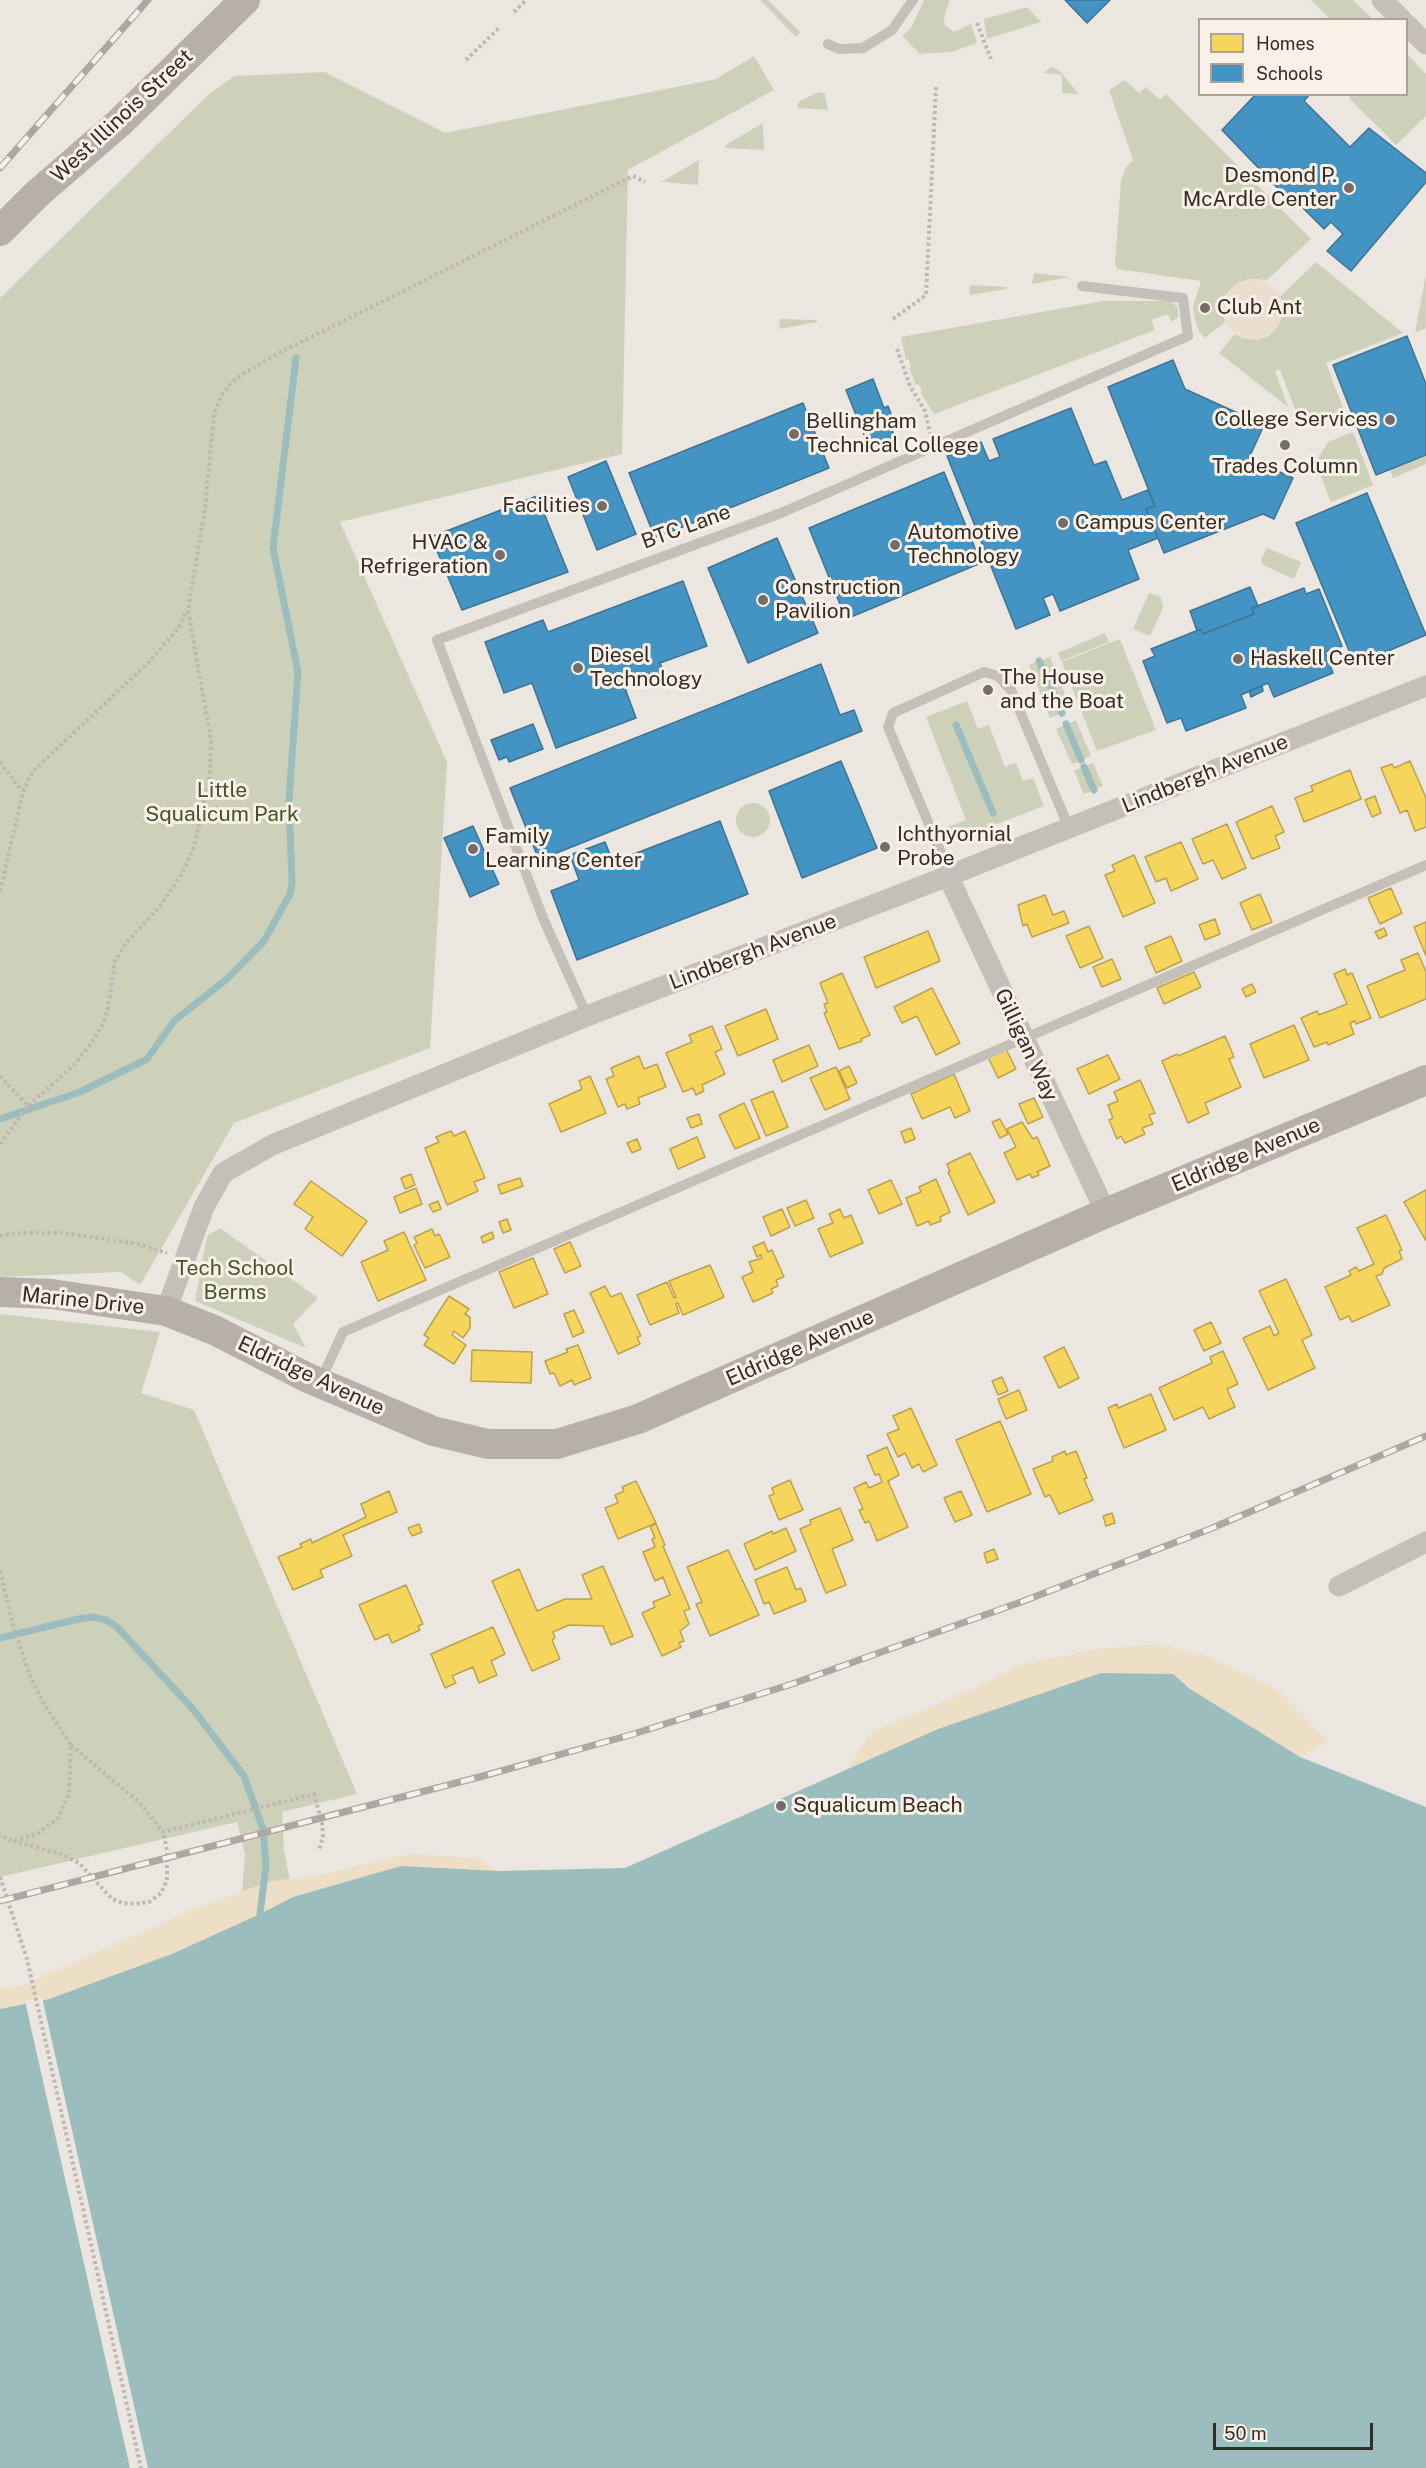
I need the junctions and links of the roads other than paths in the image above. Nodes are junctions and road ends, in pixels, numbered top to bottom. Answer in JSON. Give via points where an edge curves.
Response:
{"nodes":[{"id":1,"x":245,"y":0,"type":"edge"},
{"id":2,"x":913,"y":0,"type":"edge"},
{"id":3,"x":1382,"y":0,"type":"edge"},
{"id":4,"x":1400,"y":18,"type":"edge"},
{"id":5,"x":1408,"y":25,"type":"edge"},
{"id":6,"x":828,"y":44,"type":"dead end"},
{"id":7,"x":1426,"y":44,"type":"edge"},
{"id":8,"x":0,"y":231,"type":"edge"},
{"id":9,"x":1082,"y":286,"type":"dead end"},
{"id":10,"x":1426,"y":686,"type":"edge"},
{"id":11,"x":1069,"y":828,"type":"junction"},
{"id":12,"x":1426,"y":865,"type":"edge"},
{"id":13,"x":948,"y":876,"type":"junction"},
{"id":14,"x":587,"y":1016,"type":"junction"},
{"id":15,"x":1022,"y":1038,"type":"junction"},
{"id":16,"x":1426,"y":1080,"type":"edge"},
{"id":17,"x":1106,"y":1214,"type":"junction"},
{"id":18,"x":0,"y":1292,"type":"edge"},
{"id":19,"x":166,"y":1311,"type":"junction"},
{"id":20,"x":319,"y":1383,"type":"junction"},
{"id":21,"x":1426,"y":1542,"type":"edge"},
{"id":22,"x":1339,"y":1586,"type":"dead end"}],
"edges":[{"from":1,"to":8,"type":"main road","name":"West Illinois Street"},
{"from":2,"to":6,"type":"lane","via":[[892,30],[863,48],[839,49]]},
{"from":3,"to":4,"type":"street"},
{"from":5,"to":7,"type":"street"},
{"from":9,"to":14,"type":"lane","name":"BTC Lane","via":[[1183,298],[1188,336],[781,513],[437,640],[543,918]]},
{"from":10,"to":11,"type":"street","name":"Lindbergh Avenue"},
{"from":11,"to":13,"type":"street","name":"Lindbergh Avenue"},
{"from":11,"to":13,"type":"lane","via":[[1011,690],[998,676],[984,672],[893,712],[888,727]]},
{"from":12,"to":15,"type":"lane"},
{"from":13,"to":14,"type":"street","name":"Lindbergh Avenue"},
{"from":13,"to":15,"type":"street","name":"Gilligan Way"},
{"from":14,"to":19,"type":"street","name":"Lindbergh Avenue","via":[[272,1145],[223,1173],[204,1207]]},
{"from":15,"to":17,"type":"street","name":"Gilligan Way"},
{"from":15,"to":20,"type":"lane","via":[[343,1332]]},
{"from":16,"to":17,"type":"main road","name":"Eldridge Avenue"},
{"from":17,"to":20,"type":"main road","name":"Eldridge Avenue","via":[[638,1419],[557,1444],[488,1444],[434,1431]]},
{"from":18,"to":19,"type":"main road","name":"Marine Drive","via":[[52,1294]]},
{"from":19,"to":20,"type":"main road","name":"Eldridge Avenue","via":[[214,1330]]},
{"from":21,"to":22,"type":"street"}]}
